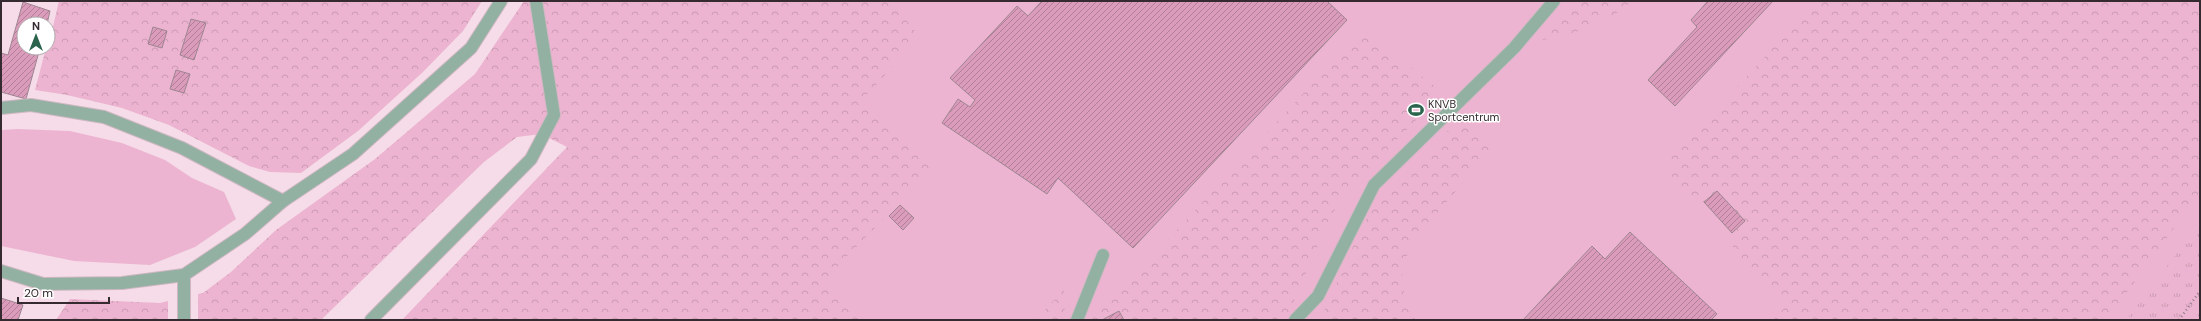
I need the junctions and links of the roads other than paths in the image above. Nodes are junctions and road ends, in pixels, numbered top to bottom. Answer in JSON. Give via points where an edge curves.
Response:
{"nodes":[{"id":1,"x":501,"y":1,"type":"edge"},
{"id":2,"x":536,"y":1,"type":"edge"},
{"id":3,"x":1554,"y":1,"type":"edge"},
{"id":4,"x":1,"y":108,"type":"edge"},
{"id":5,"x":283,"y":201,"type":"junction"},
{"id":6,"x":1103,"y":255,"type":"dead end"},
{"id":7,"x":1,"y":271,"type":"edge"},
{"id":8,"x":184,"y":275,"type":"junction"},
{"id":9,"x":184,"y":320,"type":"edge"},
{"id":10,"x":371,"y":320,"type":"edge"},
{"id":11,"x":1077,"y":320,"type":"edge"},
{"id":12,"x":1295,"y":320,"type":"edge"}],
"edges":[{"from":1,"to":5,"type":"lane","via":[[471,48],[353,154]]},
{"from":2,"to":10,"type":"lane","via":[[554,115],[531,159]]},
{"from":3,"to":12,"type":"lane","via":[[1514,48],[1374,185],[1318,296]]},
{"from":4,"to":5,"type":"lane","via":[[31,105],[104,117],[182,148]]},
{"from":5,"to":8,"type":"lane","via":[[245,234]]},
{"from":6,"to":11,"type":"lane"},
{"from":7,"to":8,"type":"lane","via":[[43,284],[122,283]]},
{"from":8,"to":9,"type":"lane"}]}
